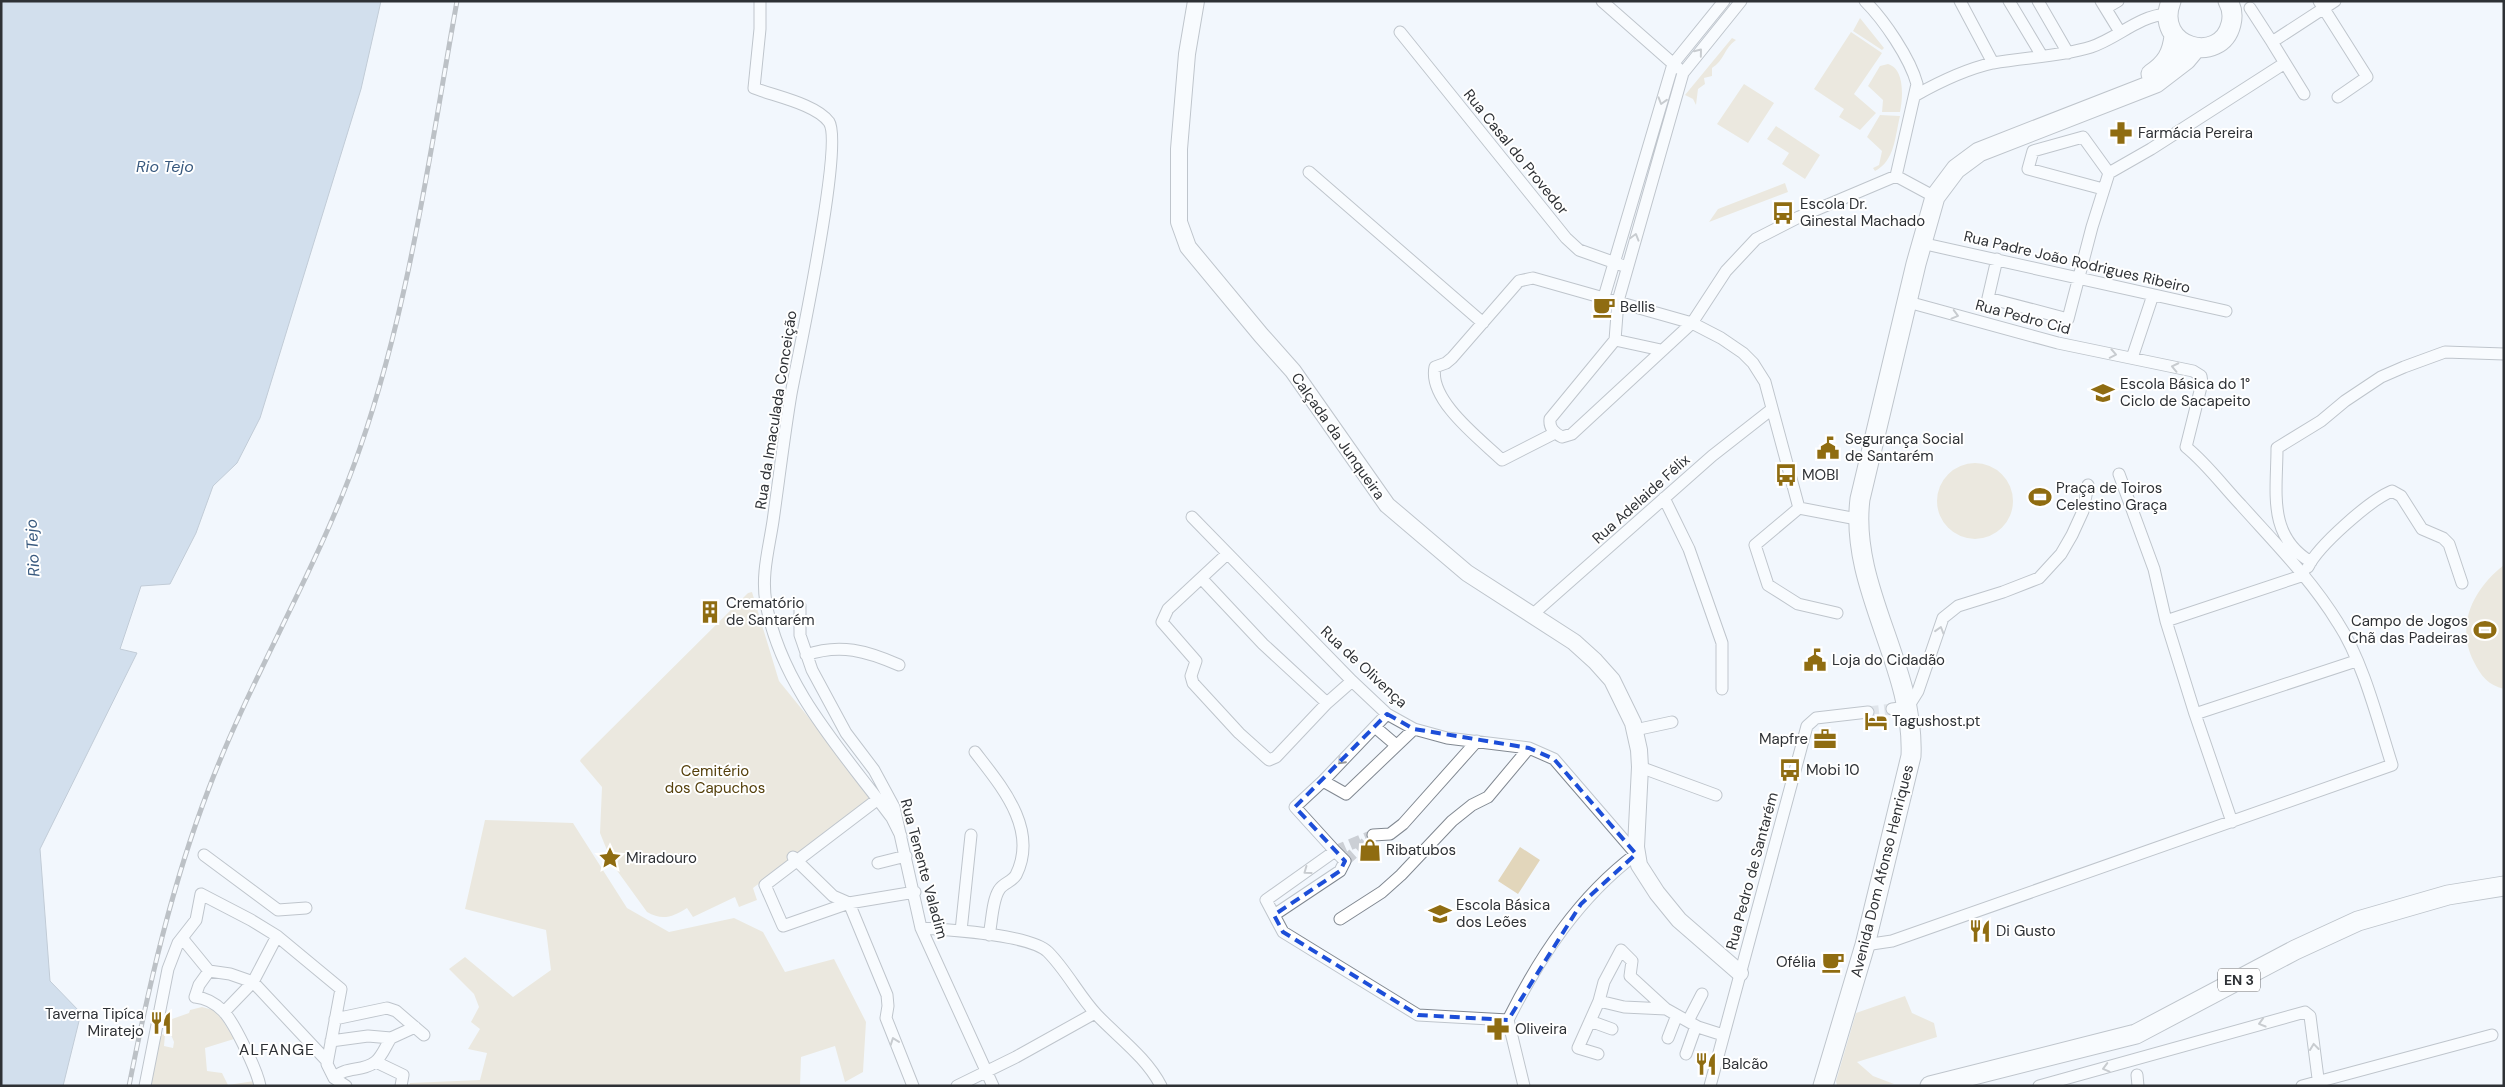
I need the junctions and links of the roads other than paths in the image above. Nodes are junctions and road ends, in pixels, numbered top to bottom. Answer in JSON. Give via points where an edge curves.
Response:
{"nodes":[{"id":1,"x":760,"y":1,"type":"edge"},
{"id":2,"x":1196,"y":1,"type":"edge"},
{"id":3,"x":1602,"y":1,"type":"edge"},
{"id":4,"x":1724,"y":1,"type":"edge"},
{"id":5,"x":1741,"y":1,"type":"edge"},
{"id":6,"x":1865,"y":1,"type":"edge"},
{"id":7,"x":1960,"y":1,"type":"edge"},
{"id":8,"x":2009,"y":1,"type":"edge"},
{"id":9,"x":2038,"y":1,"type":"edge"},
{"id":10,"x":2118,"y":1,"type":"edge"},
{"id":11,"x":2228,"y":1,"type":"edge"},
{"id":12,"x":2335,"y":1,"type":"edge"},
{"id":13,"x":2103,"y":5,"type":"edge"},
{"id":14,"x":2321,"y":5,"type":"edge"},
{"id":15,"x":2169,"y":8,"type":"edge"},
{"id":16,"x":2250,"y":8,"type":"dead end"},
{"id":17,"x":1400,"y":32,"type":"dead end"},
{"id":18,"x":2120,"y":32,"type":"junction"},
{"id":19,"x":2174,"y":36,"type":"junction"},
{"id":20,"x":2272,"y":42,"type":"junction"},
{"id":21,"x":2196,"y":48,"type":"junction"},
{"id":22,"x":2068,"y":53,"type":"junction"},
{"id":23,"x":2042,"y":56,"type":"junction"},
{"id":24,"x":1993,"y":63,"type":"junction"},
{"id":25,"x":2285,"y":63,"type":"junction"},
{"id":26,"x":1673,"y":64,"type":"junction"},
{"id":27,"x":1683,"y":73,"type":"junction"},
{"id":28,"x":2124,"y":94,"type":"junction"},
{"id":29,"x":2304,"y":94,"type":"dead end"},
{"id":30,"x":1916,"y":95,"type":"junction"},
{"id":31,"x":2338,"y":97,"type":"dead end"},
{"id":32,"x":1309,"y":172,"type":"dead end"},
{"id":33,"x":2109,"y":173,"type":"junction"},
{"id":34,"x":1896,"y":176,"type":"junction"},
{"id":35,"x":2103,"y":189,"type":"junction"},
{"id":36,"x":1935,"y":197,"type":"junction"},
{"id":37,"x":1921,"y":243,"type":"junction"},
{"id":38,"x":1997,"y":259,"type":"junction"},
{"id":39,"x":1614,"y":263,"type":"junction"},
{"id":40,"x":1627,"y":267,"type":"junction"},
{"id":41,"x":2079,"y":278,"type":"junction"},
{"id":42,"x":2153,"y":295,"type":"junction"},
{"id":43,"x":1604,"y":297,"type":"junction"},
{"id":44,"x":1618,"y":301,"type":"junction"},
{"id":45,"x":1908,"y":302,"type":"junction"},
{"id":46,"x":2226,"y":311,"type":"dead end"},
{"id":47,"x":1482,"y":323,"type":"junction"},
{"id":48,"x":1692,"y":323,"type":"junction"},
{"id":49,"x":1615,"y":340,"type":"junction"},
{"id":50,"x":1660,"y":350,"type":"junction"},
{"id":51,"x":2504,"y":354,"type":"edge"},
{"id":52,"x":2132,"y":358,"type":"junction"},
{"id":53,"x":1772,"y":409,"type":"junction"},
{"id":54,"x":1555,"y":433,"type":"junction"},
{"id":55,"x":2119,"y":474,"type":"dead end"},
{"id":56,"x":2088,"y":485,"type":"dead end"},
{"id":57,"x":1664,"y":498,"type":"junction"},
{"id":58,"x":1800,"y":508,"type":"junction"},
{"id":59,"x":1192,"y":517,"type":"dead end"},
{"id":60,"x":1857,"y":519,"type":"junction"},
{"id":61,"x":1227,"y":554,"type":"junction"},
{"id":62,"x":2311,"y":562,"type":"junction"},
{"id":63,"x":2304,"y":575,"type":"junction"},
{"id":64,"x":1202,"y":579,"type":"junction"},
{"id":65,"x":2462,"y":583,"type":"dead end"},
{"id":66,"x":800,"y":606,"type":"dead end"},
{"id":67,"x":1837,"y":613,"type":"dead end"},
{"id":68,"x":1532,"y":615,"type":"junction"},
{"id":69,"x":2166,"y":621,"type":"junction"},
{"id":70,"x":806,"y":654,"type":"junction"},
{"id":71,"x":2356,"y":661,"type":"junction"},
{"id":72,"x":899,"y":666,"type":"dead end"},
{"id":73,"x":1352,"y":681,"type":"junction"},
{"id":74,"x":1722,"y":689,"type":"dead end"},
{"id":75,"x":1327,"y":703,"type":"junction"},
{"id":76,"x":1900,"y":708,"type":"junction"},
{"id":77,"x":1868,"y":712,"type":"tunnel mouth"},
{"id":78,"x":1387,"y":714,"type":"junction"},
{"id":79,"x":2195,"y":714,"type":"junction"},
{"id":80,"x":1672,"y":722,"type":"dead end"},
{"id":81,"x":1375,"y":727,"type":"junction"},
{"id":82,"x":1414,"y":729,"type":"junction"},
{"id":83,"x":1634,"y":730,"type":"junction"},
{"id":84,"x":1478,"y":741,"type":"junction"},
{"id":85,"x":1396,"y":745,"type":"junction"},
{"id":86,"x":1529,"y":748,"type":"junction"},
{"id":87,"x":975,"y":752,"type":"dead end"},
{"id":88,"x":1640,"y":767,"type":"junction"},
{"id":89,"x":1323,"y":780,"type":"junction"},
{"id":90,"x":1716,"y":794,"type":"dead end"},
{"id":91,"x":878,"y":799,"type":"junction"},
{"id":92,"x":2232,"y":822,"type":"junction"},
{"id":93,"x":1373,"y":835,"type":"tunnel mouth"},
{"id":94,"x":901,"y":836,"type":"junction"},
{"id":95,"x":971,"y":836,"type":"dead end"},
{"id":96,"x":1335,"y":851,"type":"junction"},
{"id":97,"x":1636,"y":854,"type":"junction"},
{"id":98,"x":204,"y":855,"type":"dead end"},
{"id":99,"x":906,"y":856,"type":"junction"},
{"id":100,"x":795,"y":859,"type":"junction"},
{"id":101,"x":878,"y":863,"type":"dead end"},
{"id":102,"x":2504,"y":886,"type":"edge"},
{"id":103,"x":915,"y":892,"type":"junction"},
{"id":104,"x":849,"y":903,"type":"junction"},
{"id":105,"x":306,"y":908,"type":"dead end"},
{"id":106,"x":1274,"y":915,"type":"junction"},
{"id":107,"x":1340,"y":919,"type":"dead end"},
{"id":108,"x":922,"y":928,"type":"junction"},
{"id":109,"x":961,"y":931,"type":"junction"},
{"id":110,"x":989,"y":935,"type":"junction"},
{"id":111,"x":277,"y":936,"type":"junction"},
{"id":112,"x":182,"y":938,"type":"junction"},
{"id":113,"x":1865,"y":945,"type":"junction"},
{"id":114,"x":209,"y":971,"type":"junction"},
{"id":115,"x":1740,"y":973,"type":"junction"},
{"id":116,"x":252,"y":982,"type":"junction"},
{"id":117,"x":1702,"y":994,"type":"dead end"},
{"id":118,"x":1599,"y":1001,"type":"junction"},
{"id":119,"x":1666,"y":1009,"type":"junction"},
{"id":120,"x":224,"y":1012,"type":"junction"},
{"id":121,"x":1095,"y":1013,"type":"junction"},
{"id":122,"x":1677,"y":1015,"type":"junction"},
{"id":123,"x":335,"y":1019,"type":"junction"},
{"id":124,"x":1508,"y":1020,"type":"junction"},
{"id":125,"x":1590,"y":1022,"type":"junction"},
{"id":126,"x":1692,"y":1024,"type":"junction"},
{"id":127,"x":415,"y":1027,"type":"junction"},
{"id":128,"x":1612,"y":1029,"type":"dead end"},
{"id":129,"x":424,"y":1035,"type":"dead end"},
{"id":130,"x":1723,"y":1035,"type":"junction"},
{"id":131,"x":2492,"y":1035,"type":"dead end"},
{"id":132,"x":390,"y":1038,"type":"junction"},
{"id":133,"x":1668,"y":1038,"type":"dead end"},
{"id":134,"x":331,"y":1041,"type":"junction"},
{"id":135,"x":1598,"y":1054,"type":"dead end"},
{"id":136,"x":1686,"y":1054,"type":"dead end"},
{"id":137,"x":327,"y":1060,"type":"junction"},
{"id":138,"x":376,"y":1062,"type":"junction"},
{"id":139,"x":986,"y":1072,"type":"junction"},
{"id":140,"x":1976,"y":1076,"type":"junction"},
{"id":141,"x":334,"y":1078,"type":"junction"},
{"id":142,"x":2318,"y":1083,"type":"edge"},
{"id":143,"x":1825,"y":1084,"type":"edge"},
{"id":144,"x":145,"y":1086,"type":"edge"},
{"id":145,"x":260,"y":1086,"type":"edge"},
{"id":146,"x":346,"y":1086,"type":"edge"},
{"id":147,"x":401,"y":1086,"type":"edge"},
{"id":148,"x":913,"y":1086,"type":"edge"},
{"id":149,"x":956,"y":1086,"type":"edge"},
{"id":150,"x":993,"y":1086,"type":"edge"},
{"id":151,"x":1161,"y":1086,"type":"edge"},
{"id":152,"x":1524,"y":1086,"type":"edge"},
{"id":153,"x":1710,"y":1086,"type":"edge"},
{"id":154,"x":1930,"y":1086,"type":"edge"},
{"id":155,"x":1953,"y":1086,"type":"edge"},
{"id":156,"x":2039,"y":1086,"type":"edge"},
{"id":157,"x":2302,"y":1086,"type":"edge"}],
"edges":[{"from":1,"to":91,"type":"street","name":"Rua da Imaculada Conceição","via":[[754,88],[820,114],[830,124],[832,148],[829,187],[767,553],[766,601],[774,636],[796,685]]},
{"from":2,"to":68,"type":"street","name":"Calçada da Junqueira","via":[[1186,54],[1178,149],[1179,222],[1188,247],[1293,371],[1386,505],[1467,573]]},
{"from":3,"to":26,"type":"street"},
{"from":4,"to":26,"type":"street"},
{"from":27,"to":5,"type":"street","one_way":true},
{"from":6,"to":30,"type":"street","via":[[1914,73]]},
{"from":7,"to":24,"type":"street"},
{"from":8,"to":23,"type":"street"},
{"from":9,"to":22,"type":"street"},
{"from":10,"to":13,"type":"street"},
{"from":11,"to":21,"type":"main road","via":[[2232,16],[2225,36],[2207,47]]},
{"from":12,"to":14,"type":"street"},
{"from":13,"to":18,"type":"street"},
{"from":14,"to":20,"type":"street"},
{"from":14,"to":31,"type":"street","via":[[2367,77]]},
{"from":15,"to":18,"type":"street"},
{"from":15,"to":19,"type":"main road","via":[[2168,26]]},
{"from":16,"to":20,"type":"street"},
{"from":17,"to":39,"type":"street","name":"Rua Casal do Provedor","via":[[1566,238],[1579,250]]},
{"from":18,"to":22,"type":"street","via":[[2094,46]]},
{"from":19,"to":21,"type":"main road"},
{"from":19,"to":28,"type":"main road","via":[[2164,65]]},
{"from":20,"to":25,"type":"street"},
{"from":21,"to":28,"type":"main road","via":[[2156,83]]},
{"from":22,"to":23,"type":"street"},
{"from":23,"to":24,"type":"street"},
{"from":24,"to":30,"type":"street","via":[[1950,77]]},
{"from":25,"to":29,"type":"street"},
{"from":25,"to":33,"type":"street","via":[[2151,150]]},
{"from":26,"to":27,"type":"street"},
{"from":26,"to":39,"type":"street","one_way":true},
{"from":40,"to":27,"type":"street","one_way":true},
{"from":28,"to":36,"type":"main road","name":"Avenida Dom Afonso Henriques","via":[[1979,152],[1956,169]]},
{"from":30,"to":34,"type":"street"},
{"from":32,"to":47,"type":"street"},
{"from":33,"to":35,"type":"street"},
{"from":33,"to":35,"type":"street","via":[[2083,137],[2033,151],[2028,169]]},
{"from":34,"to":36,"type":"street"},
{"from":34,"to":48,"type":"street","via":[[1763,234],[1726,271]]},
{"from":35,"to":41,"type":"street"},
{"from":36,"to":37,"type":"main road","name":"Avenida Dom Afonso Henriques"},
{"from":37,"to":38,"type":"street","name":"Rua Padre João Rodrigues Ribeiro"},
{"from":37,"to":45,"type":"main road","name":"Avenida Dom Afonso Henriques"},
{"from":38,"to":41,"type":"street","name":"Rua Padre João Rodrigues Ribeiro"},
{"from":38,"to":41,"type":"street","via":[[1988,298],[2068,319]]},
{"from":39,"to":40,"type":"street","name":"Rua Casal do Provedor"},
{"from":39,"to":43,"type":"street"},
{"from":40,"to":44,"type":"street"},
{"from":41,"to":42,"type":"street","name":"Rua Padre João Rodrigues Ribeiro"},
{"from":42,"to":46,"type":"street","name":"Rua Padre João Rodrigues Ribeiro"},
{"from":42,"to":52,"type":"street"},
{"from":43,"to":44,"type":"street"},
{"from":43,"to":47,"type":"street","via":[[1533,278],[1520,281]]},
{"from":44,"to":48,"type":"street"},
{"from":44,"to":49,"type":"street"},
{"from":45,"to":52,"type":"street","name":"Rua Pedro Cid","one_way":true,"via":[[2058,343]]},
{"from":45,"to":60,"type":"main road","name":"Avenida Dom Afonso Henriques"},
{"from":47,"to":54,"type":"street","via":[[1452,358],[1435,367],[1433,373],[1442,400],[1502,460]]},
{"from":48,"to":50,"type":"street"},
{"from":48,"to":53,"type":"street","via":[[1721,338],[1753,363],[1765,382]]},
{"from":49,"to":50,"type":"street"},
{"from":49,"to":54,"type":"street","via":[[1550,419],[1549,424]]},
{"from":50,"to":54,"type":"street","via":[[1572,434],[1562,437]]},
{"from":51,"to":62,"type":"street","via":[[2446,352],[2404,367],[2381,377],[2277,448],[2278,525],[2288,543]]},
{"from":63,"to":52,"type":"street","name":"Rua Pedro Cid","one_way":true,"via":[[2202,460],[2186,447],[2201,376],[2193,371]]},
{"from":53,"to":57,"type":"street","name":"Rua Adelaide Félix"},
{"from":53,"to":58,"type":"street"},
{"from":55,"to":69,"type":"street","via":[[2154,569]]},
{"from":76,"to":56,"type":"street","one_way":true,"via":[[1918,691],[1943,618],[1958,606],[2039,578],[2072,535],[2083,511]]},
{"from":57,"to":68,"type":"street","name":"Rua Adelaide Félix"},
{"from":57,"to":74,"type":"street","via":[[1689,549],[1722,643]]},
{"from":58,"to":60,"type":"street"},
{"from":58,"to":67,"type":"street","via":[[1755,545],[1768,585],[1798,604]]},
{"from":59,"to":61,"type":"street","name":"Rua de Olivença"},
{"from":60,"to":76,"type":"main road","name":"Avenida Dom Afonso Henriques","via":[[1863,564],[1892,654]]},
{"from":61,"to":64,"type":"street"},
{"from":61,"to":73,"type":"street","name":"Rua de Olivença"},
{"from":62,"to":63,"type":"street"},
{"from":62,"to":65,"type":"street","via":[[2374,501],[2392,491],[2402,496],[2422,529],[2449,544]]},
{"from":63,"to":69,"type":"street"},
{"from":63,"to":71,"type":"street","via":[[2339,624]]},
{"from":64,"to":75,"type":"street","via":[[1263,644]]},
{"from":64,"to":75,"type":"street","via":[[1168,609],[1162,622],[1196,661],[1191,676],[1193,683],[1239,733],[1269,760],[1276,757]]},
{"from":66,"to":70,"type":"street","name":"Rua Tenente Valadim","via":[[800,636]]},
{"from":68,"to":83,"type":"street","name":"Calçada da Junqueira","via":[[1586,652],[1605,672],[1619,692]]},
{"from":69,"to":79,"type":"street"},
{"from":70,"to":72,"type":"street","via":[[850,648]]},
{"from":70,"to":94,"type":"street","name":"Rua Tenente Valadim","via":[[846,734],[874,770],[894,807]]},
{"from":71,"to":79,"type":"street"},
{"from":71,"to":92,"type":"street","via":[[2392,765]]},
{"from":73,"to":75,"type":"street"},
{"from":73,"to":78,"type":"street","name":"Rua de Olivença"},
{"from":76,"to":113,"type":"main road","name":"Avenida Dom Afonso Henriques","via":[[1912,737],[1911,756]]},
{"from":77,"to":115,"type":"street","name":"Rua Pedro de Santarém","via":[[1816,718],[1807,726]]},
{"from":78,"to":81,"type":"street"},
{"from":78,"to":82,"type":"street","name":"Rua de Olivença"},
{"from":79,"to":92,"type":"street"},
{"from":80,"to":83,"type":"street"},
{"from":81,"to":85,"type":"street"},
{"from":81,"to":89,"type":"street","one_way":true},
{"from":82,"to":84,"type":"street","name":"Rua de Olivença","via":[[1447,738]]},
{"from":82,"to":85,"type":"street"},
{"from":83,"to":88,"type":"street","name":"Calçada da Junqueira"},
{"from":84,"to":86,"type":"street","name":"Rua de Olivença"},
{"from":84,"to":93,"type":"street","via":[[1403,824],[1390,834]]},
{"from":85,"to":89,"type":"street","via":[[1346,794]]},
{"from":86,"to":97,"type":"street","name":"Rua de Olivença","via":[[1554,759]]},
{"from":86,"to":107,"type":"street","via":[[1488,797],[1472,805],[1452,822],[1382,892]]},
{"from":87,"to":110,"type":"street","via":[[1011,800],[1023,843],[1015,877],[997,893]]},
{"from":88,"to":90,"type":"street"},
{"from":88,"to":97,"type":"street","name":"Calçada da Junqueira"},
{"from":89,"to":96,"type":"street","via":[[1295,807]]},
{"from":91,"to":94,"type":"street","name":"Rua da Imaculada Conceição"},
{"from":91,"to":100,"type":"street"},
{"from":92,"to":113,"type":"street","via":[[1892,941]]},
{"from":94,"to":99,"type":"street","name":"Rua Tenente Valadim"},
{"from":95,"to":109,"type":"street"},
{"from":96,"to":106,"type":"street","one_way":true,"via":[[1266,900]]},
{"from":96,"to":106,"type":"street","via":[[1345,861],[1340,871]]},
{"from":97,"to":115,"type":"street","via":[[1644,874],[1669,908]]},
{"from":97,"to":124,"type":"street","via":[[1581,904],[1554,942]]},
{"from":98,"to":105,"type":"street","via":[[278,910]]},
{"from":99,"to":101,"type":"street"},
{"from":99,"to":103,"type":"street","name":"Rua Tenente Valadim"},
{"from":100,"to":104,"type":"street","via":[[832,896]]},
{"from":100,"to":104,"type":"street","via":[[765,885],[783,926]]},
{"from":102,"to":140,"type":"main road","number":"EN 3","via":[[2448,895],[2358,920],[2136,1034]]},
{"from":103,"to":104,"type":"street"},
{"from":103,"to":108,"type":"street","name":"Rua Tenente Valadim"},
{"from":148,"to":104,"type":"street","one_way":true,"via":[[886,1018],[887,995]]},
{"from":106,"to":124,"type":"street","via":[[1283,932],[1418,1014]]},
{"from":108,"to":109,"type":"street"},
{"from":108,"to":139,"type":"street","name":"Rua Tenente Valadim"},
{"from":109,"to":110,"type":"street"},
{"from":110,"to":121,"type":"street","via":[[1030,942],[1046,950]]},
{"from":111,"to":112,"type":"street","via":[[201,894],[196,920]]},
{"from":111,"to":116,"type":"street"},
{"from":111,"to":123,"type":"street","via":[[341,989]]},
{"from":112,"to":114,"type":"street"},
{"from":112,"to":144,"type":"street","via":[[168,969]]},
{"from":113,"to":143,"type":"main road","name":"Avenida Dom Afonso Henriques"},
{"from":114,"to":116,"type":"street"},
{"from":114,"to":120,"type":"street","via":[[195,997],[207,998]]},
{"from":115,"to":130,"type":"street","name":"Rua Pedro de Santarém"},
{"from":116,"to":120,"type":"street"},
{"from":116,"to":137,"type":"street"},
{"from":117,"to":126,"type":"street"},
{"from":118,"to":119,"type":"street","via":[[1624,1007]]},
{"from":118,"to":119,"type":"street","via":[[1604,982],[1621,950],[1632,961],[1630,976]]},
{"from":118,"to":125,"type":"street"},
{"from":119,"to":122,"type":"street"},
{"from":120,"to":145,"type":"street","via":[[257,1073]]},
{"from":121,"to":139,"type":"street"},
{"from":121,"to":151,"type":"street","via":[[1146,1065]]},
{"from":122,"to":126,"type":"street"},
{"from":122,"to":133,"type":"street"},
{"from":123,"to":127,"type":"street","via":[[387,1008],[396,1011]]},
{"from":123,"to":134,"type":"street"},
{"from":124,"to":152,"type":"street"},
{"from":125,"to":128,"type":"street"},
{"from":125,"to":135,"type":"street","via":[[1578,1048]]},
{"from":126,"to":130,"type":"street"},
{"from":126,"to":136,"type":"street"},
{"from":127,"to":129,"type":"street"},
{"from":127,"to":132,"type":"street"},
{"from":130,"to":153,"type":"street","name":"Rua Pedro de Santarém"},
{"from":131,"to":142,"type":"street"},
{"from":132,"to":134,"type":"street","via":[[368,1036]]},
{"from":132,"to":138,"type":"street"},
{"from":134,"to":137,"type":"street"},
{"from":137,"to":141,"type":"street"},
{"from":138,"to":141,"type":"street","via":[[340,1071]]},
{"from":138,"to":147,"type":"street","via":[[403,1076]]},
{"from":139,"to":149,"type":"street"},
{"from":139,"to":150,"type":"street","name":"Rua Tenente Valadim"},
{"from":140,"to":154,"type":"main road","number":"EN 3"},
{"from":140,"to":155,"type":"main road","number":"EN 3"},
{"from":141,"to":146,"type":"street"},
{"from":142,"to":156,"type":"street","one_way":true,"via":[[2310,1016],[2306,1012]]},
{"from":142,"to":157,"type":"street"}]}
